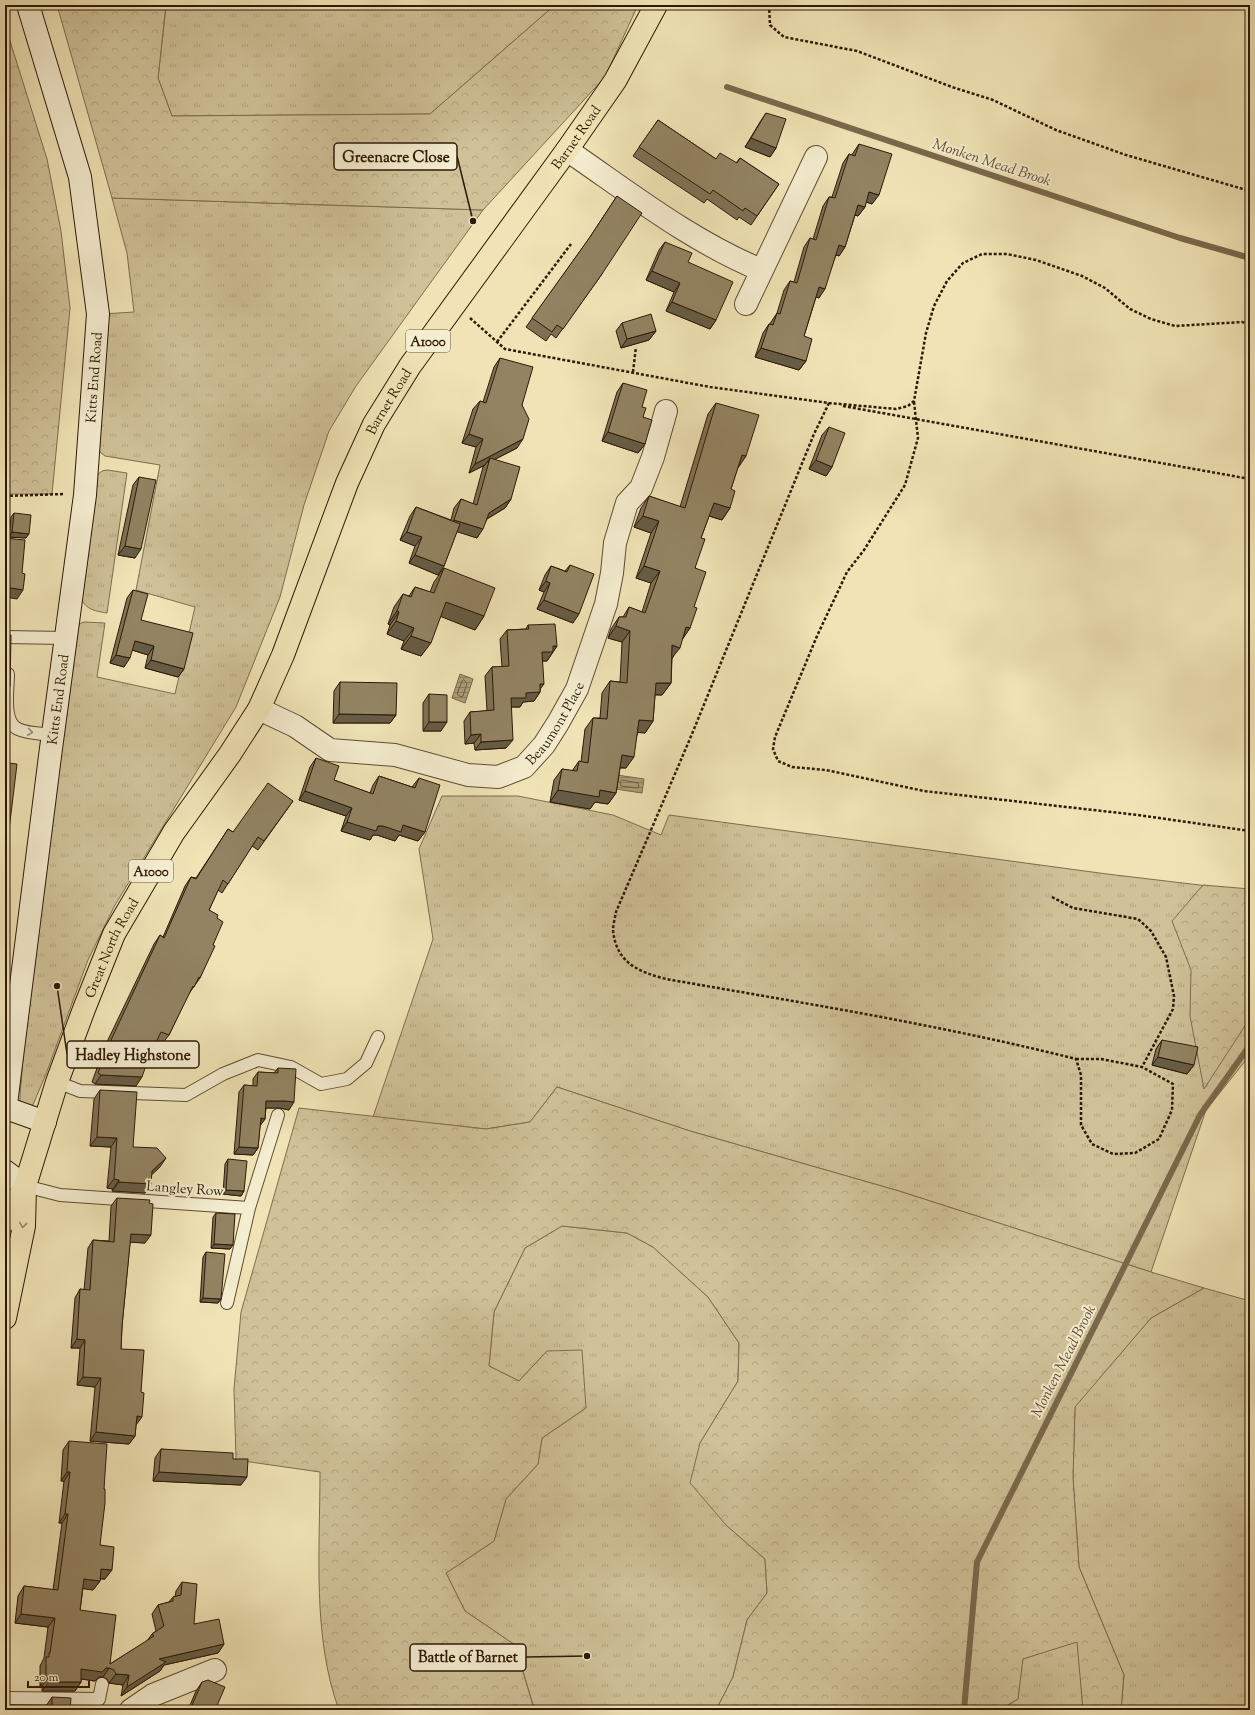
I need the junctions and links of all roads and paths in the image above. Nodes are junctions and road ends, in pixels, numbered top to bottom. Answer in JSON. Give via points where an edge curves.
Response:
{"nodes":[{"id":1,"x":28,"y":5,"type":"edge"},
{"id":2,"x":656,"y":5,"type":"edge"},
{"id":3,"x":769,"y":5,"type":"edge"},
{"id":4,"x":567,"y":150,"type":"junction"},
{"id":5,"x":816,"y":157,"type":"dead end"},
{"id":6,"x":1250,"y":191,"type":"edge"},
{"id":7,"x":571,"y":244,"type":"dead end"},
{"id":8,"x":762,"y":270,"type":"junction"},
{"id":9,"x":746,"y":304,"type":"dead end"},
{"id":10,"x":454,"y":306,"type":"junction"},
{"id":11,"x":1250,"y":324,"type":"edge"},
{"id":12,"x":497,"y":342,"type":"junction"},
{"id":13,"x":636,"y":347,"type":"edge"},
{"id":14,"x":633,"y":372,"type":"junction"},
{"id":15,"x":914,"y":401,"type":"junction"},
{"id":16,"x":829,"y":403,"type":"junction"},
{"id":17,"x":666,"y":412,"type":"dead end"},
{"id":18,"x":916,"y":419,"type":"junction"},
{"id":19,"x":1250,"y":479,"type":"edge"},
{"id":20,"x":85,"y":494,"type":"junction"},
{"id":21,"x":5,"y":496,"type":"edge"},
{"id":22,"x":66,"y":638,"type":"junction"},
{"id":23,"x":7,"y":640,"type":"edge"},
{"id":24,"x":8,"y":661,"type":"edge"},
{"id":25,"x":259,"y":709,"type":"junction"},
{"id":26,"x":51,"y":745,"type":"junction"},
{"id":27,"x":1250,"y":831,"type":"edge"},
{"id":28,"x":1052,"y":897,"type":"dead end"},
{"id":29,"x":378,"y":1037,"type":"dead end"},
{"id":30,"x":1076,"y":1059,"type":"junction"},
{"id":31,"x":1142,"y":1067,"type":"junction"},
{"id":32,"x":57,"y":1082,"type":"junction"},
{"id":33,"x":6,"y":1110,"type":"edge"},
{"id":34,"x":278,"y":1115,"type":"dead end"},
{"id":35,"x":45,"y":1122,"type":"junction"},
{"id":36,"x":5,"y":1171,"type":"edge"},
{"id":37,"x":25,"y":1186,"type":"junction"},
{"id":38,"x":249,"y":1208,"type":"junction"},
{"id":39,"x":5,"y":1221,"type":"edge"},
{"id":40,"x":227,"y":1303,"type":"dead end"},
{"id":41,"x":5,"y":1318,"type":"edge"},
{"id":42,"x":215,"y":1670,"type":"dead end"},
{"id":43,"x":102,"y":1684,"type":"dead end"},
{"id":44,"x":5,"y":1698,"type":"edge"},
{"id":45,"x":131,"y":1710,"type":"edge"}],
"edges":[{"from":1,"to":20,"type":"street","name":"Kitts End Road","via":[[80,178],[98,314]]},
{"from":2,"to":4,"type":"main road","name":"Barnet Road","number":"A1000","via":[[615,81]]},
{"from":3,"to":6,"type":"path","via":[[770,25],[784,37],[857,51],[993,100],[1056,130],[1119,153]]},
{"from":4,"to":8,"type":"street","via":[[690,233],[734,258]]},
{"from":4,"to":10,"type":"main road","name":"Barnet Road","number":"A1000"},
{"from":5,"to":8,"type":"street"},
{"from":7,"to":12,"type":"path"},
{"from":8,"to":9,"type":"street"},
{"from":10,"to":12,"type":"path"},
{"from":10,"to":25,"type":"main road","name":"Barnet Road","number":"A1000","via":[[410,366],[374,424],[348,483],[283,655]]},
{"from":11,"to":15,"type":"path","via":[[1242,322],[1175,326],[1130,309],[1105,288],[1082,276],[1036,260],[1007,254],[982,254],[963,263],[947,281],[934,306],[926,333]]},
{"from":12,"to":14,"type":"path","via":[[505,349]]},
{"from":13,"to":14,"type":"path"},
{"from":14,"to":16,"type":"path","via":[[710,387]]},
{"from":15,"to":16,"type":"path","via":[[908,406],[896,409]]},
{"from":15,"to":18,"type":"path"},
{"from":16,"to":18,"type":"path"},
{"from":16,"to":30,"type":"path","via":[[616,912],[613,930],[619,952],[644,973],[666,979],[854,1012]]},
{"from":17,"to":25,"type":"street","name":"Beaumont Place","via":[[641,488],[627,503],[614,543],[606,604],[576,689],[544,745],[524,767],[498,777],[468,775],[395,755],[330,750],[295,726]]},
{"from":18,"to":19,"type":"path"},
{"from":18,"to":27,"type":"path","via":[[918,438],[905,485],[847,572],[817,636],[775,737],[773,749],[778,761],[792,767],[826,770],[924,791],[1138,815]]},
{"from":20,"to":21,"type":"path"},
{"from":20,"to":22,"type":"street","name":"Kitts End Road"},
{"from":22,"to":23,"type":"lane","via":[[35,637]]},
{"from":22,"to":26,"type":"street","name":"Kitts End Road"},
{"from":24,"to":26,"type":"lane","one_way":true,"via":[[7,717],[12,726]]},
{"from":25,"to":32,"type":"main road","name":"Great North Road","number":"A1000","via":[[174,832],[114,934]]},
{"from":26,"to":33,"type":"street","name":"Kitts End Road"},
{"from":28,"to":31,"type":"path","via":[[1073,908],[1138,919],[1151,931],[1166,957],[1174,996],[1173,1009]]},
{"from":29,"to":32,"type":"lane","via":[[366,1063],[348,1079],[321,1084],[291,1067],[258,1060],[223,1074],[186,1096],[80,1091]]},
{"from":30,"to":31,"type":"path","via":[[1101,1059]]},
{"from":30,"to":31,"type":"path","via":[[1081,1075],[1081,1124],[1092,1144],[1113,1154],[1135,1153],[1158,1139],[1172,1110],[1173,1084]]},
{"from":32,"to":35,"type":"main road","name":"Great North Road","number":"A1000"},
{"from":33,"to":35,"type":"street"},
{"from":34,"to":38,"type":"lane"},
{"from":35,"to":37,"type":"main road","number":"A1000"},
{"from":36,"to":37,"type":"street"},
{"from":37,"to":38,"type":"lane","name":"Langley Row","via":[[60,1195]]},
{"from":37,"to":39,"type":"main road","number":"A1000"},
{"from":37,"to":41,"type":"main road","number":"A1000","one_way":true,"via":[[24,1226]]},
{"from":38,"to":40,"type":"lane"},
{"from":42,"to":45,"type":"street","via":[[153,1695]]},
{"from":43,"to":44,"type":"lane","via":[[99,1699]]}]}
